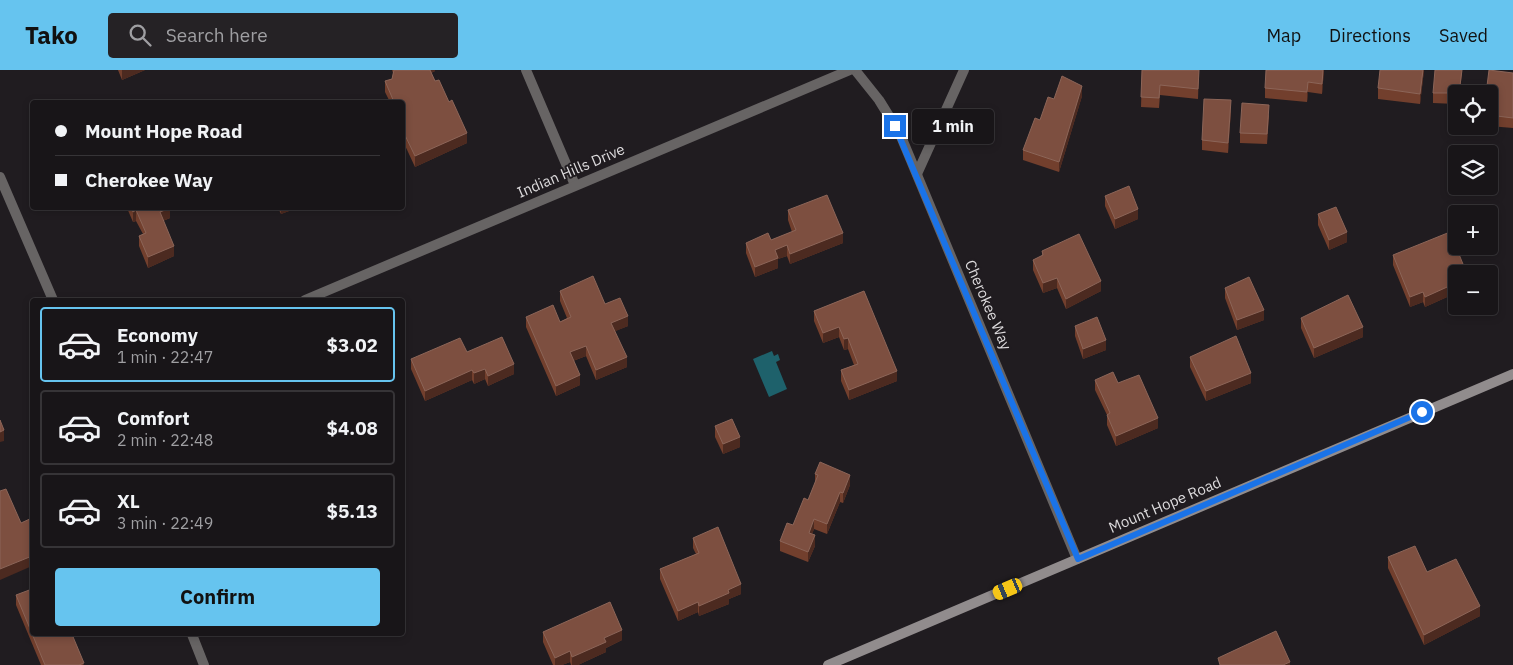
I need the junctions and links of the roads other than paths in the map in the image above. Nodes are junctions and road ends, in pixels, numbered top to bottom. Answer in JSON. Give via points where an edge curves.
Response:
{"nodes":[{"id":1,"x":526,"y":70,"type":"edge"},
{"id":2,"x":850,"y":70,"type":"edge"},
{"id":3,"x":855,"y":70,"type":"edge"},
{"id":4,"x":964,"y":70,"type":"edge"},
{"id":5,"x":917,"y":174,"type":"junction"},
{"id":6,"x":0,"y":177,"type":"edge"},
{"id":7,"x":575,"y":185,"type":"junction"},
{"id":8,"x":52,"y":298,"type":"edge"},
{"id":9,"x":310,"y":298,"type":"edge"},
{"id":10,"x":1513,"y":374,"type":"edge"},
{"id":11,"x":1078,"y":559,"type":"junction"},
{"id":12,"x":193,"y":636,"type":"edge"},
{"id":13,"x":204,"y":665,"type":"edge"},
{"id":14,"x":828,"y":665,"type":"edge"}],
"edges":[{"from":1,"to":7,"type":"street"},
{"from":2,"to":7,"type":"street","name":"Indian Hills Drive"},
{"from":3,"to":5,"type":"street","name":"Cherokee Way","via":[[890,117]]},
{"from":4,"to":5,"type":"street"},
{"from":5,"to":11,"type":"street","name":"Cherokee Way"},
{"from":6,"to":8,"type":"street"},
{"from":7,"to":9,"type":"street","name":"Indian Hills Drive"},
{"from":10,"to":11,"type":"street","name":"Mount Hope Road"},
{"from":11,"to":14,"type":"street","name":"Mount Hope Road"},
{"from":12,"to":13,"type":"street"}]}
